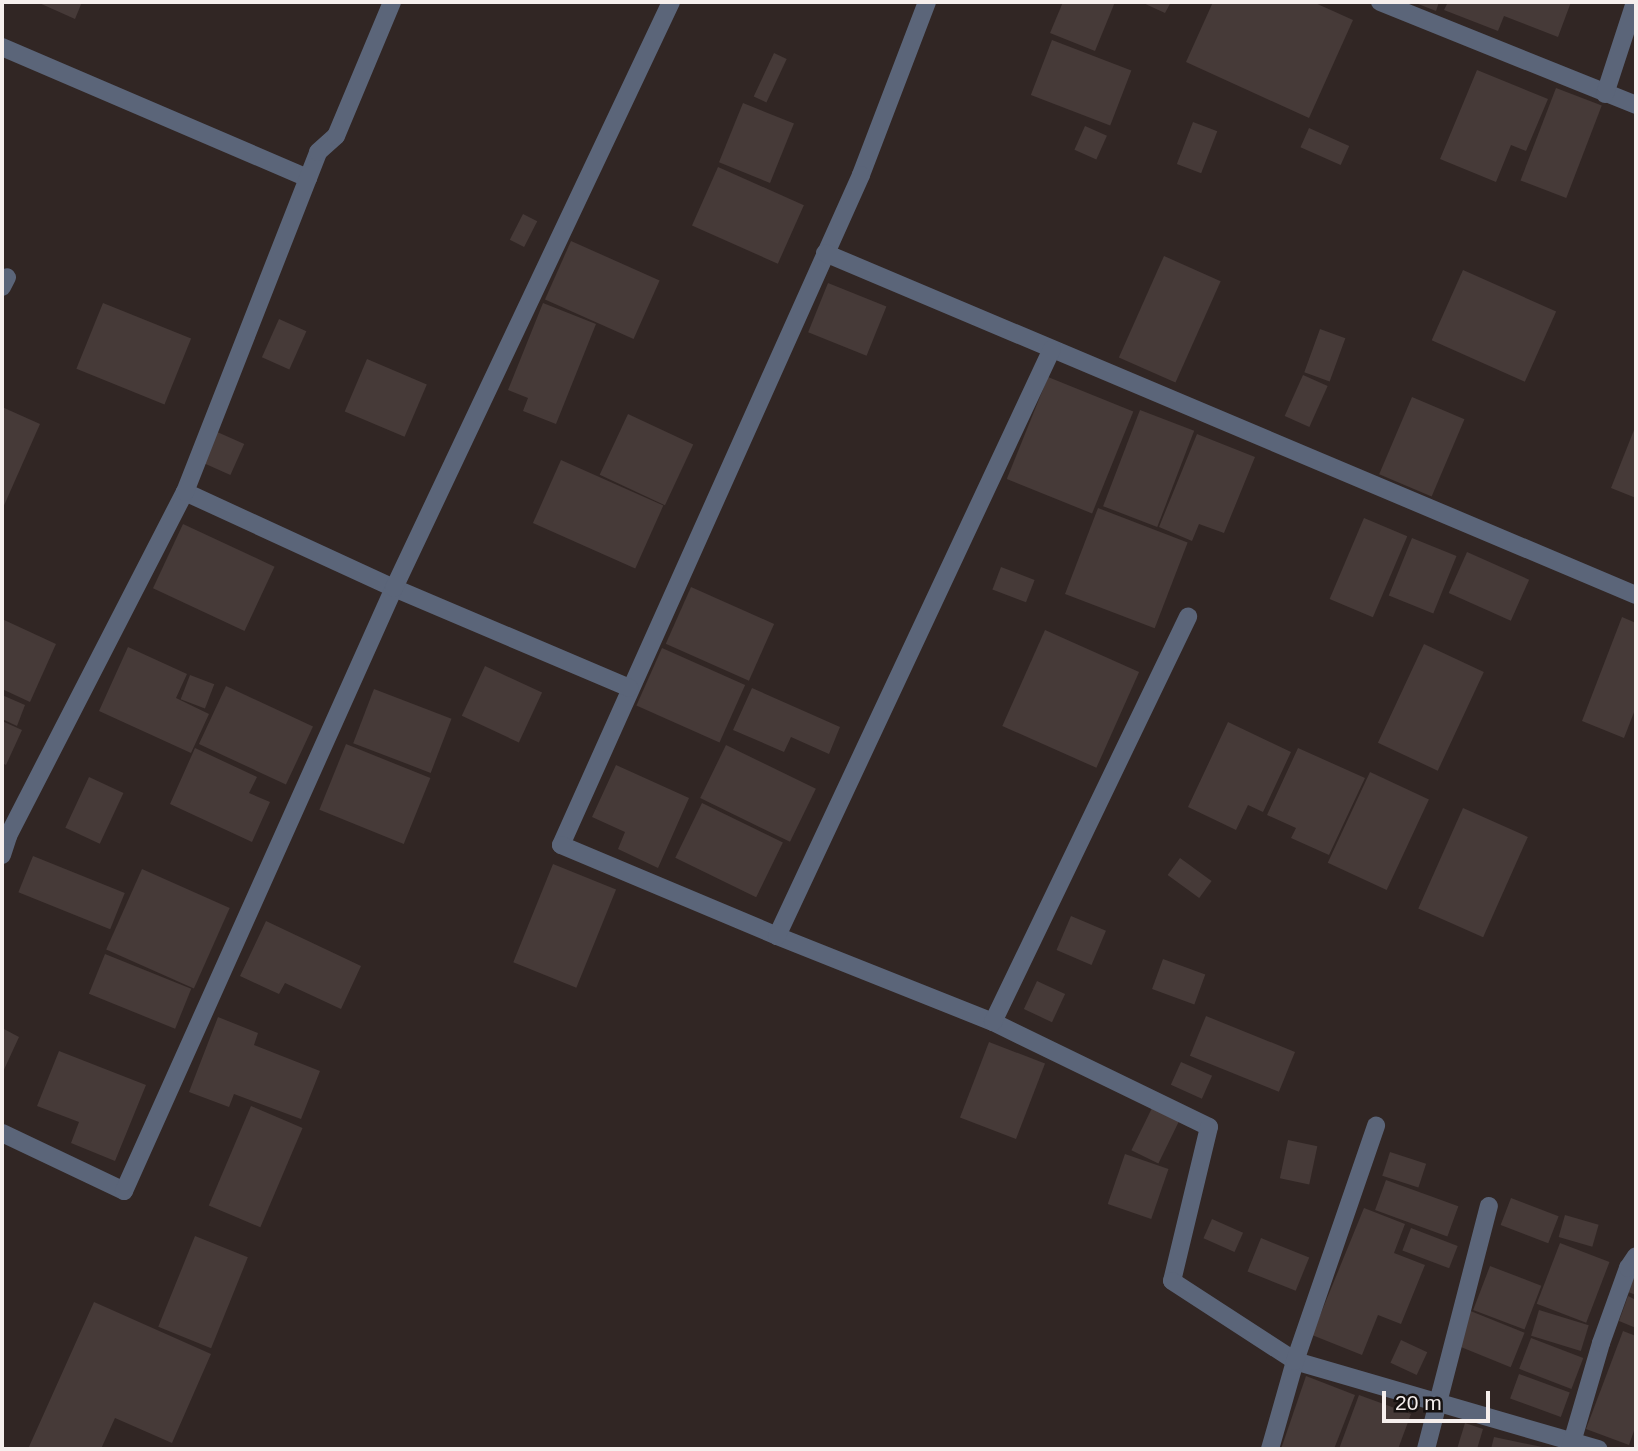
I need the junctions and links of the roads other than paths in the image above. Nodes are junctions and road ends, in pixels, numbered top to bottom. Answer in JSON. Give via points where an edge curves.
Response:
{"nodes":[{"id":1,"x":392,"y":2,"type":"edge"},
{"id":2,"x":671,"y":2,"type":"edge"},
{"id":3,"x":927,"y":2,"type":"edge"},
{"id":4,"x":1380,"y":2,"type":"edge"},
{"id":5,"x":1635,"y":2,"type":"edge"},
{"id":6,"x":2,"y":47,"type":"edge"},
{"id":7,"x":1605,"y":94,"type":"junction"},
{"id":8,"x":1636,"y":105,"type":"edge"},
{"id":9,"x":308,"y":178,"type":"junction"},
{"id":10,"x":825,"y":253,"type":"junction"},
{"id":11,"x":1052,"y":349,"type":"junction"},
{"id":12,"x":185,"y":492,"type":"junction"},
{"id":13,"x":394,"y":588,"type":"junction"},
{"id":14,"x":1636,"y":595,"type":"edge"},
{"id":15,"x":1188,"y":617,"type":"dead end"},
{"id":16,"x":630,"y":688,"type":"junction"},
{"id":17,"x":5,"y":834,"type":"edge"},
{"id":18,"x":2,"y":855,"type":"edge"},
{"id":19,"x":777,"y":936,"type":"junction"},
{"id":20,"x":993,"y":1022,"type":"junction"},
{"id":21,"x":1376,"y":1126,"type":"dead end"},
{"id":22,"x":2,"y":1133,"type":"edge"},
{"id":23,"x":1489,"y":1206,"type":"dead end"},
{"id":24,"x":1636,"y":1256,"type":"edge"},
{"id":25,"x":1295,"y":1361,"type":"junction"},
{"id":26,"x":1438,"y":1405,"type":"junction"},
{"id":27,"x":1571,"y":1444,"type":"edge"},
{"id":28,"x":1270,"y":1449,"type":"edge"},
{"id":29,"x":1426,"y":1449,"type":"edge"},
{"id":30,"x":1598,"y":1449,"type":"edge"}],
"edges":[{"from":1,"to":9,"type":"street","via":[[336,136],[318,152]]},
{"from":2,"to":13,"type":"street"},
{"from":3,"to":10,"type":"street","via":[[861,175]]},
{"from":4,"to":7,"type":"street"},
{"from":5,"to":7,"type":"street"},
{"from":6,"to":9,"type":"street"},
{"from":7,"to":8,"type":"street"},
{"from":9,"to":12,"type":"street"},
{"from":10,"to":11,"type":"street"},
{"from":10,"to":16,"type":"street"},
{"from":11,"to":14,"type":"street"},
{"from":11,"to":19,"type":"street"},
{"from":12,"to":13,"type":"street"},
{"from":12,"to":17,"type":"street"},
{"from":13,"to":16,"type":"street"},
{"from":13,"to":22,"type":"street","via":[[124,1191]]},
{"from":15,"to":20,"type":"street"},
{"from":16,"to":19,"type":"street","via":[[561,845]]},
{"from":17,"to":18,"type":"street"},
{"from":19,"to":20,"type":"street"},
{"from":20,"to":25,"type":"street","via":[[1209,1127],[1172,1282]]},
{"from":21,"to":25,"type":"street"},
{"from":23,"to":26,"type":"street"},
{"from":24,"to":27,"type":"street","via":[[1601,1343]]},
{"from":25,"to":26,"type":"street"},
{"from":25,"to":28,"type":"street"},
{"from":26,"to":27,"type":"street"},
{"from":26,"to":29,"type":"street"},
{"from":27,"to":30,"type":"street"}]}
